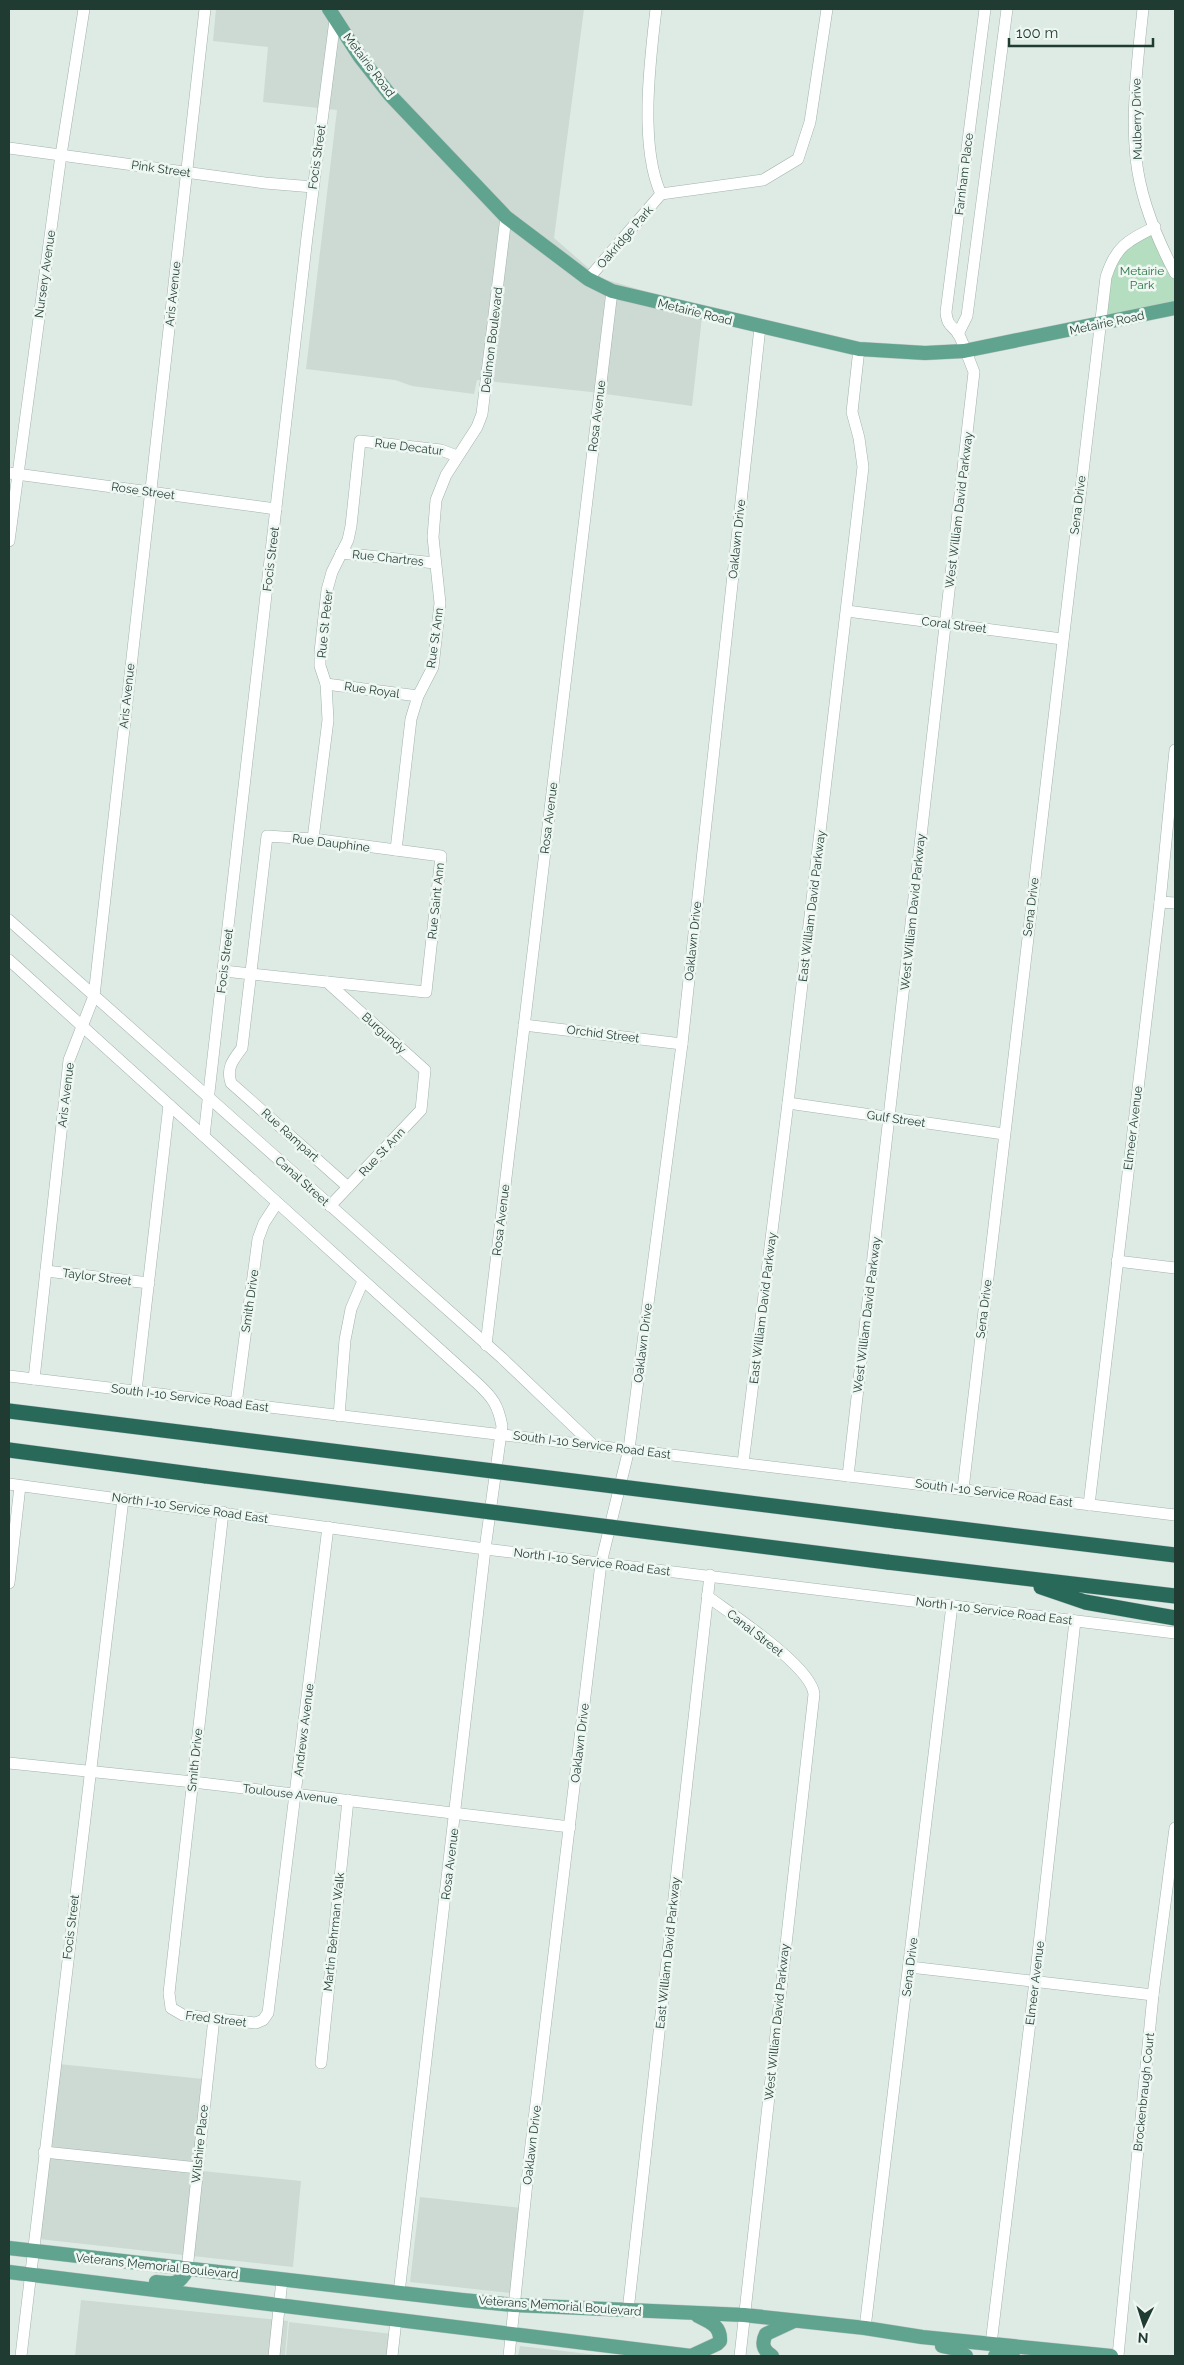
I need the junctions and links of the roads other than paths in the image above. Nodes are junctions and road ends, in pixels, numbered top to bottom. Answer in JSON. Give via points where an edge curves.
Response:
{"nodes":[{"id":1,"x":84,"y":9,"type":"edge"},
{"id":2,"x":205,"y":9,"type":"edge"},
{"id":3,"x":656,"y":9,"type":"edge"},
{"id":4,"x":827,"y":9,"type":"edge"},
{"id":5,"x":985,"y":9,"type":"edge"},
{"id":6,"x":1007,"y":9,"type":"edge"},
{"id":7,"x":1143,"y":9,"type":"edge"},
{"id":8,"x":332,"y":14,"type":"edge"},
{"id":9,"x":9,"y":148,"type":"edge"},
{"id":10,"x":61,"y":155,"type":"junction"},
{"id":11,"x":186,"y":172,"type":"junction"},
{"id":12,"x":313,"y":187,"type":"junction"},
{"id":13,"x":661,"y":194,"type":"junction"},
{"id":14,"x":506,"y":217,"type":"junction"},
{"id":15,"x":1155,"y":227,"type":"junction"},
{"id":16,"x":1175,"y":273,"type":"edge"},
{"id":17,"x":588,"y":279,"type":"junction"},
{"id":18,"x":612,"y":291,"type":"junction"},
{"id":19,"x":1175,"y":308,"type":"edge"},
{"id":20,"x":1100,"y":325,"type":"junction"},
{"id":21,"x":760,"y":328,"type":"junction"},
{"id":22,"x":958,"y":334,"type":"junction"},
{"id":23,"x":859,"y":350,"type":"junction"},
{"id":24,"x":964,"y":351,"type":"junction"},
{"id":25,"x":360,"y":441,"type":"joint"},
{"id":26,"x":457,"y":456,"type":"junction"},
{"id":27,"x":13,"y":474,"type":"edge"},
{"id":28,"x":150,"y":492,"type":"junction"},
{"id":29,"x":276,"y":508,"type":"junction"},
{"id":30,"x":9,"y":541,"type":"edge"},
{"id":31,"x":341,"y":553,"type":"junction"},
{"id":32,"x":435,"y":564,"type":"junction"},
{"id":33,"x":847,"y":611,"type":"junction"},
{"id":34,"x":945,"y":624,"type":"junction"},
{"id":35,"x":1062,"y":639,"type":"junction"},
{"id":36,"x":326,"y":684,"type":"junction"},
{"id":37,"x":418,"y":696,"type":"junction"},
{"id":38,"x":1175,"y":750,"type":"edge"},
{"id":39,"x":313,"y":839,"type":"junction"},
{"id":40,"x":396,"y":850,"type":"junction"},
{"id":41,"x":1160,"y":902,"type":"junction"},
{"id":42,"x":1175,"y":903,"type":"edge"},
{"id":43,"x":9,"y":920,"type":"edge"},
{"id":44,"x":9,"y":960,"type":"edge"},
{"id":45,"x":224,"y":971,"type":"junction"},
{"id":46,"x":250,"y":973,"type":"junction"},
{"id":47,"x":327,"y":982,"type":"junction"},
{"id":48,"x":94,"y":996,"type":"junction"},
{"id":49,"x":524,"y":1025,"type":"junction"},
{"id":50,"x":82,"y":1026,"type":"junction"},
{"id":51,"x":682,"y":1044,"type":"junction"},
{"id":52,"x":423,"y":1092,"type":"joint"},
{"id":53,"x":209,"y":1098,"type":"junction"},
{"id":54,"x":788,"y":1104,"type":"junction"},
{"id":55,"x":169,"y":1105,"type":"junction"},
{"id":56,"x":890,"y":1118,"type":"junction"},
{"id":57,"x":1004,"y":1134,"type":"junction"},
{"id":58,"x":204,"y":1136,"type":"junction"},
{"id":59,"x":348,"y":1187,"type":"junction"},
{"id":60,"x":277,"y":1203,"type":"junction"},
{"id":61,"x":330,"y":1206,"type":"junction"},
{"id":62,"x":1117,"y":1261,"type":"junction"},
{"id":63,"x":1175,"y":1268,"type":"edge"},
{"id":64,"x":46,"y":1271,"type":"junction"},
{"id":65,"x":363,"y":1281,"type":"junction"},
{"id":66,"x":149,"y":1283,"type":"junction"},
{"id":67,"x":486,"y":1345,"type":"junction"},
{"id":68,"x":9,"y":1376,"type":"edge"},
{"id":69,"x":34,"y":1379,"type":"junction"},
{"id":70,"x":136,"y":1391,"type":"junction"},
{"id":71,"x":236,"y":1404,"type":"junction"},
{"id":72,"x":9,"y":1412,"type":"edge"},
{"id":73,"x":339,"y":1416,"type":"junction"},
{"id":74,"x":501,"y":1434,"type":"junction"},
{"id":75,"x":593,"y":1444,"type":"junction"},
{"id":76,"x":629,"y":1449,"type":"junction"},
{"id":77,"x":9,"y":1450,"type":"edge"},
{"id":78,"x":743,"y":1463,"type":"junction"},
{"id":79,"x":848,"y":1476,"type":"junction"},
{"id":80,"x":14,"y":1485,"type":"edge"},
{"id":81,"x":963,"y":1490,"type":"junction"},
{"id":82,"x":123,"y":1499,"type":"junction"},
{"id":83,"x":1089,"y":1505,"type":"junction"},
{"id":84,"x":223,"y":1512,"type":"junction"},
{"id":85,"x":1175,"y":1515,"type":"edge"},
{"id":86,"x":328,"y":1527,"type":"junction"},
{"id":87,"x":485,"y":1550,"type":"junction"},
{"id":88,"x":1175,"y":1555,"type":"edge"},
{"id":89,"x":601,"y":1563,"type":"junction"},
{"id":90,"x":710,"y":1575,"type":"junction"},
{"id":91,"x":1016,"y":1578,"type":"junction"},
{"id":92,"x":9,"y":1583,"type":"edge"},
{"id":93,"x":707,"y":1596,"type":"junction"},
{"id":94,"x":1175,"y":1596,"type":"edge"},
{"id":95,"x":952,"y":1606,"type":"junction"},
{"id":96,"x":1175,"y":1618,"type":"edge"},
{"id":97,"x":1075,"y":1621,"type":"junction"},
{"id":98,"x":1175,"y":1632,"type":"edge"},
{"id":99,"x":813,"y":1688,"type":"joint"},
{"id":100,"x":9,"y":1763,"type":"edge"},
{"id":101,"x":89,"y":1773,"type":"junction"},
{"id":102,"x":193,"y":1782,"type":"junction"},
{"id":103,"x":296,"y":1794,"type":"junction"},
{"id":104,"x":348,"y":1800,"type":"junction"},
{"id":105,"x":456,"y":1814,"type":"junction"},
{"id":106,"x":570,"y":1827,"type":"junction"},
{"id":107,"x":1175,"y":1828,"type":"edge"},
{"id":108,"x":910,"y":1967,"type":"junction"},
{"id":109,"x":1035,"y":1982,"type":"junction"},
{"id":110,"x":1153,"y":1995,"type":"junction"},
{"id":111,"x":171,"y":2008,"type":"joint"},
{"id":112,"x":214,"y":2018,"type":"junction"},
{"id":113,"x":263,"y":2020,"type":"joint"},
{"id":114,"x":321,"y":2063,"type":"dead end"},
{"id":115,"x":44,"y":2152,"type":"junction"},
{"id":116,"x":198,"y":2168,"type":"junction"},
{"id":117,"x":9,"y":2248,"type":"edge"},
{"id":118,"x":32,"y":2252,"type":"junction"},
{"id":119,"x":187,"y":2270,"type":"junction"},
{"id":120,"x":9,"y":2272,"type":"edge"},
{"id":121,"x":30,"y":2275,"type":"junction"},
{"id":122,"x":282,"y":2280,"type":"junction"},
{"id":123,"x":103,"y":2284,"type":"junction"},
{"id":124,"x":399,"y":2294,"type":"junction"},
{"id":125,"x":514,"y":2305,"type":"junction"},
{"id":126,"x":279,"y":2306,"type":"junction"},
{"id":127,"x":628,"y":2311,"type":"junction"},
{"id":128,"x":695,"y":2314,"type":"junction"},
{"id":129,"x":744,"y":2315,"type":"junction"},
{"id":130,"x":396,"y":2320,"type":"junction"},
{"id":131,"x":797,"y":2320,"type":"junction"},
{"id":132,"x":865,"y":2328,"type":"junction"},
{"id":133,"x":512,"y":2334,"type":"junction"},
{"id":134,"x":922,"y":2337,"type":"junction"},
{"id":135,"x":993,"y":2350,"type":"edge"},
{"id":136,"x":622,"y":2352,"type":"edge"},
{"id":137,"x":1082,"y":2355,"type":"edge"},
{"id":138,"x":21,"y":2356,"type":"edge"},
{"id":139,"x":274,"y":2356,"type":"edge"},
{"id":140,"x":392,"y":2356,"type":"edge"},
{"id":141,"x":509,"y":2356,"type":"edge"},
{"id":142,"x":691,"y":2356,"type":"edge"},
{"id":143,"x":740,"y":2356,"type":"edge"},
{"id":144,"x":772,"y":2356,"type":"edge"},
{"id":145,"x":966,"y":2356,"type":"edge"},
{"id":146,"x":1013,"y":2356,"type":"edge"},
{"id":147,"x":1111,"y":2356,"type":"edge"},
{"id":148,"x":1118,"y":2356,"type":"edge"}],
"edges":[{"from":1,"to":10,"type":"street","name":"Nursery Avenue"},
{"from":2,"to":11,"type":"street","name":"Aris Avenue"},
{"from":3,"to":13,"type":"street","via":[[649,93],[650,141],[655,180]]},
{"from":4,"to":13,"type":"street","via":[[810,122],[798,159],[763,180]]},
{"from":5,"to":22,"type":"street","name":"Farnham Place","via":[[946,312],[950,328]]},
{"from":6,"to":22,"type":"street","name":"Farnham Place","via":[[967,316]]},
{"from":7,"to":15,"type":"street","name":"Mulberry Drive","via":[[1136,75],[1136,158]]},
{"from":8,"to":12,"type":"street","name":"Focis Street"},
{"from":8,"to":14,"type":"main road","name":"Metairie Road","via":[[390,95]]},
{"from":9,"to":10,"type":"street","name":"Pink Street"},
{"from":10,"to":11,"type":"street","name":"Pink Street"},
{"from":10,"to":27,"type":"street","name":"Nursery Avenue"},
{"from":11,"to":12,"type":"street","name":"Pink Street"},
{"from":11,"to":28,"type":"street","name":"Aris Avenue"},
{"from":12,"to":29,"type":"street","name":"Focis Street"},
{"from":13,"to":17,"type":"street","name":"Oakridge Park"},
{"from":14,"to":17,"type":"main road","name":"Metairie Road"},
{"from":14,"to":26,"type":"street","name":"Delimon Boulevard","via":[[482,414]]},
{"from":15,"to":16,"type":"street","name":"Mulberry Drive"},
{"from":15,"to":20,"type":"street","via":[[1126,241],[1110,262]]},
{"from":17,"to":18,"type":"main road","name":"Metairie Road"},
{"from":18,"to":21,"type":"main road","name":"Metairie Road"},
{"from":18,"to":49,"type":"street","name":"Rosa Avenue"},
{"from":19,"to":20,"type":"main road","name":"Metairie Road"},
{"from":20,"to":24,"type":"main road","name":"Metairie Road"},
{"from":20,"to":35,"type":"street","name":"Sena Drive"},
{"from":21,"to":23,"type":"main road","name":"Metairie Road"},
{"from":21,"to":51,"type":"street","name":"Oaklawn Drive"},
{"from":22,"to":24,"type":"street","name":"Farnham Place"},
{"from":23,"to":24,"type":"main road","name":"Metairie Road"},
{"from":23,"to":33,"type":"street","name":"East William David Parkway","via":[[852,412],[863,467]]},
{"from":24,"to":34,"type":"street","name":"West William David Parkway","via":[[974,372]]},
{"from":25,"to":26,"type":"street","name":"Rue Decatur","via":[[441,450]]},
{"from":25,"to":31,"type":"street","name":"Rue St Peter","via":[[351,526]]},
{"from":26,"to":32,"type":"street","name":"Rue St Ann","via":[[436,500],[432,537]]},
{"from":27,"to":28,"type":"street","name":"Rose Street"},
{"from":27,"to":30,"type":"street","name":"Nursery Avenue"},
{"from":28,"to":29,"type":"street","name":"Rose Street"},
{"from":28,"to":48,"type":"street","name":"Aris Avenue"},
{"from":29,"to":45,"type":"street","name":"Focis Street"},
{"from":31,"to":32,"type":"street","name":"Rue Chartres"},
{"from":31,"to":36,"type":"street","name":"Rue St Peter","via":[[327,590],[320,652],[320,666]]},
{"from":32,"to":37,"type":"street","name":"Rue St Ann","via":[[440,603],[433,667]]},
{"from":33,"to":34,"type":"street","name":"Coral Street"},
{"from":33,"to":54,"type":"street","name":"East William David Parkway"},
{"from":34,"to":35,"type":"street","name":"Coral Street"},
{"from":34,"to":56,"type":"street","name":"West William David Parkway"},
{"from":35,"to":57,"type":"street","name":"Sena Drive"},
{"from":36,"to":37,"type":"street","name":"Rue Royal"},
{"from":36,"to":39,"type":"street","name":"Rue St Peter","via":[[328,720]]},
{"from":37,"to":40,"type":"street","name":"Rue St Ann","via":[[410,719]]},
{"from":38,"to":41,"type":"street","name":"Elmeer Avenue"},
{"from":39,"to":40,"type":"street","name":"Rue Dauphine"},
{"from":39,"to":46,"type":"street","name":"Rue Dauphine","via":[[267,836]]},
{"from":40,"to":47,"type":"street","name":"Rue Saint Ann","via":[[441,856],[426,992]]},
{"from":41,"to":42,"type":"street"},
{"from":41,"to":62,"type":"street","name":"Elmeer Avenue"},
{"from":43,"to":48,"type":"street","name":"Canal Street"},
{"from":44,"to":50,"type":"street"},
{"from":45,"to":46,"type":"street"},
{"from":45,"to":53,"type":"street","name":"Focis Street"},
{"from":46,"to":47,"type":"street"},
{"from":46,"to":59,"type":"street","name":"Rue Rampart","via":[[242,1048],[229,1068],[231,1083]]},
{"from":47,"to":52,"type":"street","name":"Burgundy","via":[[425,1070]]},
{"from":48,"to":50,"type":"street","name":"Aris Avenue"},
{"from":48,"to":53,"type":"street","name":"Canal Street"},
{"from":49,"to":51,"type":"street","name":"Orchid Street"},
{"from":49,"to":67,"type":"street","name":"Rosa Avenue"},
{"from":50,"to":55,"type":"street"},
{"from":50,"to":64,"type":"street","name":"Aris Avenue","via":[[69,1060]]},
{"from":51,"to":76,"type":"street","name":"Oaklawn Drive"},
{"from":52,"to":59,"type":"street","name":"Rue St Ann","via":[[421,1110]]},
{"from":53,"to":58,"type":"street","name":"Focis Street"},
{"from":53,"to":61,"type":"street","name":"Canal Street"},
{"from":54,"to":56,"type":"street","name":"Gulf Street"},
{"from":54,"to":78,"type":"street","name":"East William David Parkway"},
{"from":55,"to":58,"type":"street"},
{"from":55,"to":66,"type":"street"},
{"from":56,"to":57,"type":"street","name":"Gulf Street"},
{"from":56,"to":79,"type":"street","name":"West William David Parkway"},
{"from":57,"to":81,"type":"street","name":"Sena Drive"},
{"from":58,"to":60,"type":"street"},
{"from":59,"to":61,"type":"street","name":"Rue St Ann"},
{"from":60,"to":65,"type":"street"},
{"from":60,"to":71,"type":"street","name":"Smith Drive","via":[[258,1239]]},
{"from":61,"to":67,"type":"street","name":"Canal Street"},
{"from":62,"to":63,"type":"street"},
{"from":62,"to":83,"type":"street","name":"Elmeer Avenue"},
{"from":64,"to":66,"type":"street","name":"Taylor Street"},
{"from":64,"to":69,"type":"street","name":"Aris Avenue"},
{"from":65,"to":73,"type":"street","via":[[351,1309],[345,1340]]},
{"from":65,"to":74,"type":"street","via":[[491,1396],[499,1408]]},
{"from":66,"to":70,"type":"street"},
{"from":67,"to":75,"type":"street","name":"Canal Street"},
{"from":68,"to":69,"type":"street","name":"South I-10 Service Road East"},
{"from":69,"to":70,"type":"street","name":"South I-10 Service Road East"},
{"from":70,"to":71,"type":"street","name":"South I-10 Service Road East"},
{"from":71,"to":73,"type":"street","name":"South I-10 Service Road East"},
{"from":72,"to":88,"type":"highway","bridge":true},
{"from":73,"to":74,"type":"street","name":"South I-10 Service Road East"},
{"from":74,"to":75,"type":"street","name":"South I-10 Service Road East"},
{"from":74,"to":87,"type":"street","name":"Rosa Avenue"},
{"from":75,"to":76,"type":"street","name":"South I-10 Service Road East"},
{"from":76,"to":78,"type":"street","name":"South I-10 Service Road East"},
{"from":76,"to":89,"type":"street","name":"Oaklawn Drive"},
{"from":77,"to":91,"type":"highway","bridge":true},
{"from":78,"to":79,"type":"street","name":"South I-10 Service Road East"},
{"from":79,"to":81,"type":"street","name":"South I-10 Service Road East"},
{"from":80,"to":82,"type":"street","name":"North I-10 Service Road East"},
{"from":80,"to":92,"type":"street"},
{"from":81,"to":83,"type":"street","name":"South I-10 Service Road East"},
{"from":82,"to":84,"type":"street","name":"North I-10 Service Road East"},
{"from":82,"to":101,"type":"street","name":"Focis Street"},
{"from":83,"to":85,"type":"street","name":"South I-10 Service Road East"},
{"from":84,"to":86,"type":"street","name":"North I-10 Service Road East"},
{"from":84,"to":102,"type":"street","name":"Smith Drive"},
{"from":86,"to":87,"type":"street","name":"North I-10 Service Road East"},
{"from":86,"to":103,"type":"street","name":"Andrews Avenue"},
{"from":87,"to":89,"type":"street","name":"North I-10 Service Road East"},
{"from":87,"to":105,"type":"street","name":"Rosa Avenue"},
{"from":89,"to":90,"type":"street","name":"North I-10 Service Road East"},
{"from":89,"to":106,"type":"street","name":"Oaklawn Drive"},
{"from":90,"to":93,"type":"street"},
{"from":90,"to":95,"type":"street","name":"North I-10 Service Road East"},
{"from":91,"to":94,"type":"highway"},
{"from":91,"to":96,"type":"highway","via":[[1085,1602]]},
{"from":93,"to":99,"type":"street","name":"Canal Street","via":[[774,1646],[809,1680]]},
{"from":93,"to":127,"type":"street","name":"East William David Parkway"},
{"from":95,"to":97,"type":"street","name":"North I-10 Service Road East"},
{"from":95,"to":108,"type":"street","name":"Sena Drive"},
{"from":97,"to":98,"type":"street","name":"North I-10 Service Road East"},
{"from":97,"to":109,"type":"street","name":"Elmeer Avenue"},
{"from":99,"to":129,"type":"street","name":"West William David Parkway"},
{"from":100,"to":101,"type":"street","name":"Toulouse Avenue"},
{"from":101,"to":102,"type":"street","name":"Toulouse Avenue"},
{"from":101,"to":115,"type":"street","name":"Focis Street"},
{"from":102,"to":103,"type":"street","name":"Toulouse Avenue"},
{"from":102,"to":111,"type":"street","name":"Smith Drive","via":[[169,1993]]},
{"from":103,"to":104,"type":"street","name":"Toulouse Avenue"},
{"from":103,"to":113,"type":"street","name":"Andrews Avenue","via":[[268,2013]]},
{"from":104,"to":105,"type":"street","name":"Toulouse Avenue"},
{"from":104,"to":114,"type":"street","name":"Martin Behrman Walk"},
{"from":105,"to":106,"type":"street","name":"Toulouse Avenue"},
{"from":105,"to":124,"type":"street","name":"Rosa Avenue"},
{"from":106,"to":125,"type":"street","name":"Oaklawn Drive"},
{"from":107,"to":110,"type":"street","name":"Brockenbraugh Court"},
{"from":108,"to":109,"type":"street"},
{"from":108,"to":132,"type":"street","name":"Sena Drive"},
{"from":109,"to":110,"type":"street"},
{"from":109,"to":135,"type":"street","name":"Elmeer Avenue"},
{"from":110,"to":148,"type":"street","name":"Brockenbraugh Court"},
{"from":111,"to":112,"type":"street","name":"Fred Street","via":[[183,2015]]},
{"from":112,"to":113,"type":"street","name":"Fred Street","via":[[256,2024]]},
{"from":112,"to":116,"type":"street","name":"Wilshire Place"},
{"from":115,"to":116,"type":"street"},
{"from":115,"to":118,"type":"street","name":"Focis Street"},
{"from":116,"to":119,"type":"street","name":"Wilshire Place"},
{"from":117,"to":118,"type":"main road","name":"Veterans Memorial Boulevard"},
{"from":118,"to":119,"type":"main road","name":"Veterans Memorial Boulevard"},
{"from":118,"to":121,"type":"street","name":"Focis Street"},
{"from":119,"to":122,"type":"main road","name":"Veterans Memorial Boulevard"},
{"from":119,"to":123,"type":"main road","via":[[182,2280],[173,2284],[149,2281]]},
{"from":120,"to":121,"type":"main road","name":"Veterans Memorial Boulevard"},
{"from":121,"to":123,"type":"main road","name":"Veterans Memorial Boulevard"},
{"from":121,"to":138,"type":"street","name":"Focis Street"},
{"from":122,"to":124,"type":"main road","name":"Veterans Memorial Boulevard"},
{"from":122,"to":126,"type":"street"},
{"from":123,"to":126,"type":"main road","name":"Veterans Memorial Boulevard"},
{"from":124,"to":125,"type":"main road","name":"Veterans Memorial Boulevard"},
{"from":125,"to":127,"type":"main road","name":"Veterans Memorial Boulevard"},
{"from":125,"to":133,"type":"street","name":"Oaklawn Drive"},
{"from":126,"to":130,"type":"main road","name":"Veterans Memorial Boulevard"},
{"from":126,"to":139,"type":"street"},
{"from":127,"to":128,"type":"main road","name":"Veterans Memorial Boulevard"},
{"from":128,"to":129,"type":"main road","name":"Veterans Memorial Boulevard"},
{"from":128,"to":142,"type":"main road","via":[[716,2325],[720,2336],[716,2344]]},
{"from":129,"to":131,"type":"main road","name":"Veterans Memorial Boulevard"},
{"from":129,"to":143,"type":"street","name":"West William David Parkway"},
{"from":130,"to":133,"type":"main road","name":"Veterans Memorial Boulevard"},
{"from":130,"to":140,"type":"street"},
{"from":131,"to":132,"type":"main road","name":"Veterans Memorial Boulevard"},
{"from":131,"to":144,"type":"main road","via":[[766,2334],[763,2346]]},
{"from":132,"to":134,"type":"main road","name":"Veterans Memorial Boulevard"},
{"from":133,"to":136,"type":"main road","name":"Veterans Memorial Boulevard"},
{"from":133,"to":141,"type":"street","name":"Oaklawn Drive"},
{"from":134,"to":135,"type":"main road","name":"Veterans Memorial Boulevard"},
{"from":134,"to":145,"type":"main road"},
{"from":135,"to":137,"type":"main road","name":"Veterans Memorial Boulevard"},
{"from":135,"to":146,"type":"main road"},
{"from":136,"to":142,"type":"main road","name":"Veterans Memorial Boulevard"},
{"from":137,"to":147,"type":"main road","name":"Veterans Memorial Boulevard"}]}
